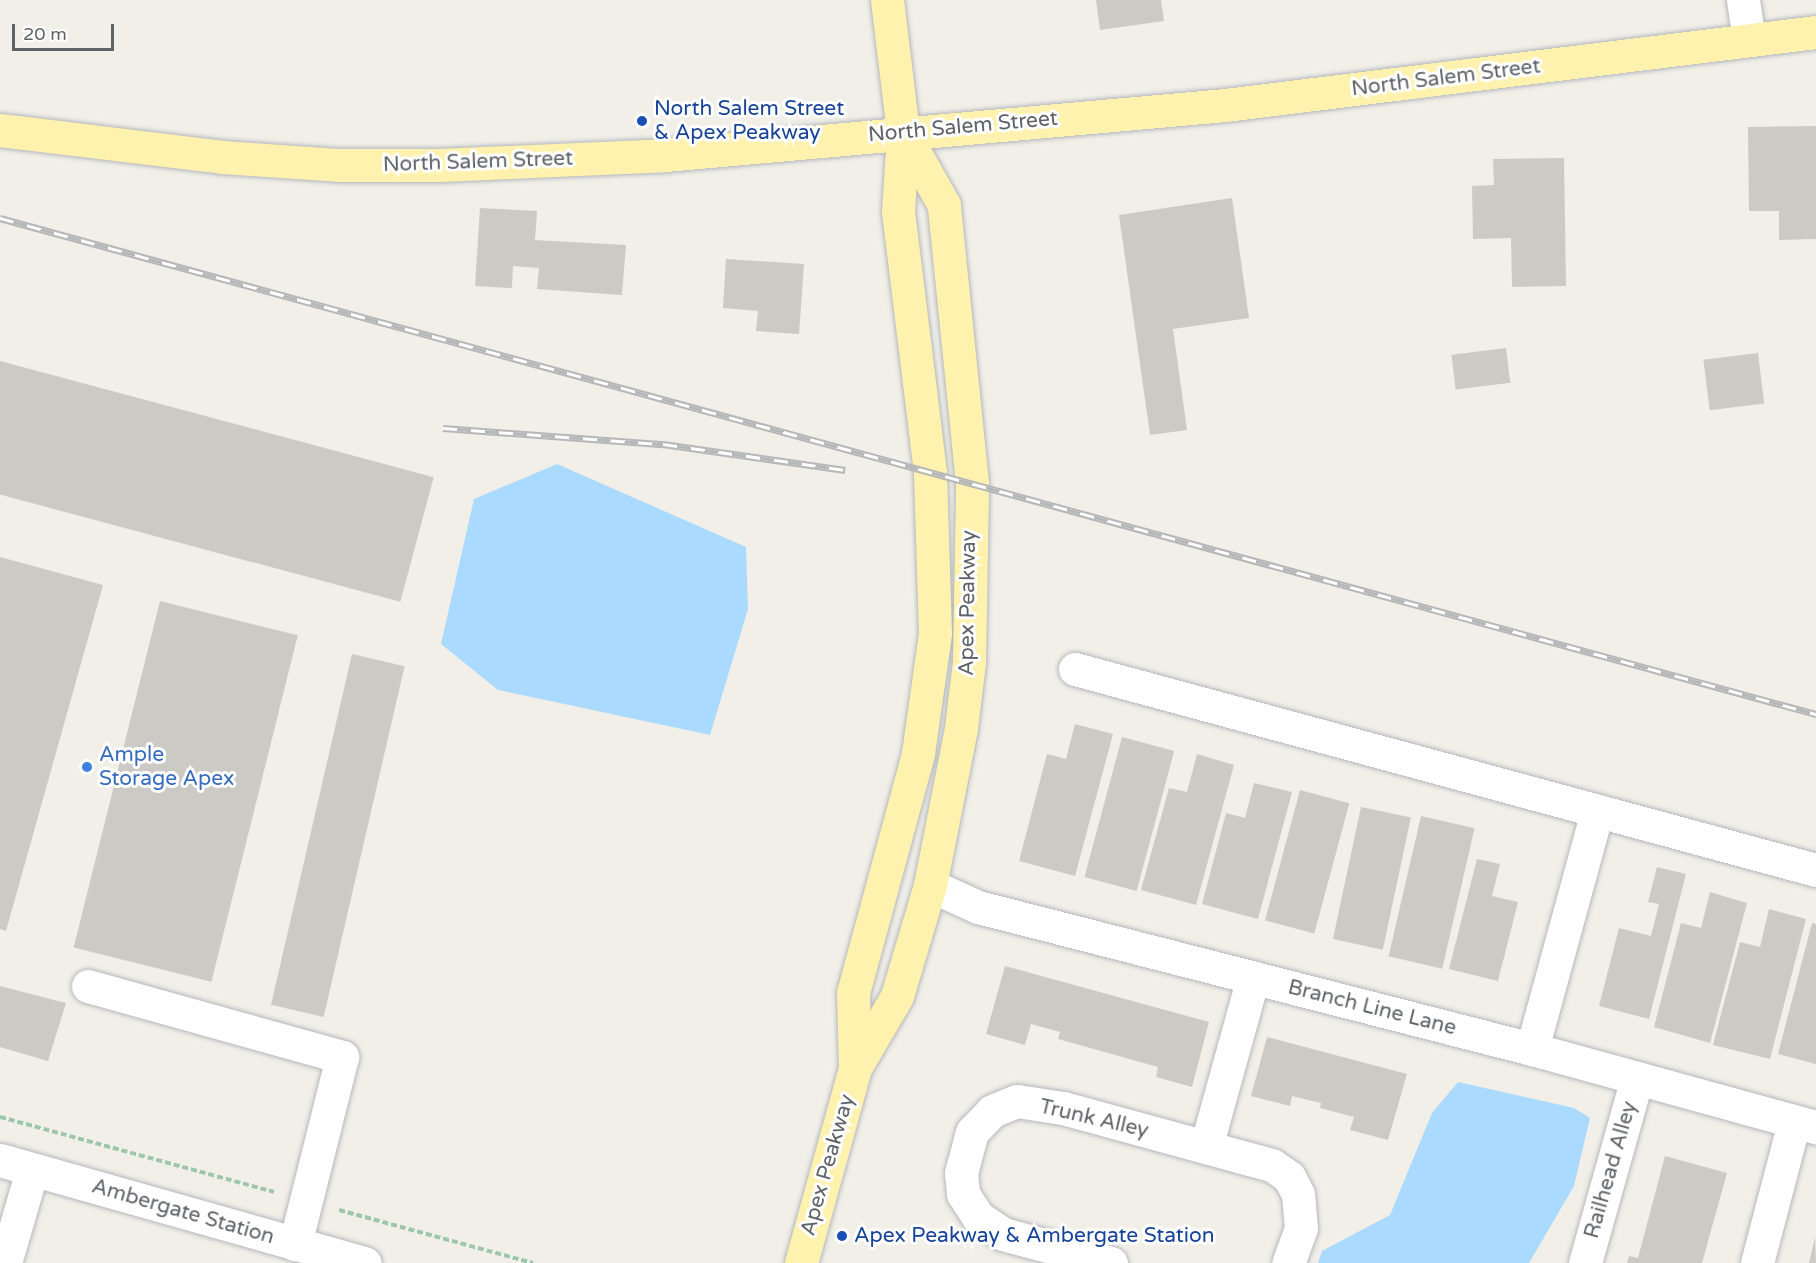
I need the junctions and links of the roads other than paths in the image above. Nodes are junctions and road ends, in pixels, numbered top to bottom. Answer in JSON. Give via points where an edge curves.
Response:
{"nodes":[{"id":1,"x":887,"y":0,"type":"edge"},
{"id":2,"x":1743,"y":0,"type":"edge"},
{"id":3,"x":1816,"y":32,"type":"edge"},
{"id":4,"x":1749,"y":40,"type":"junction"},
{"id":5,"x":0,"y":130,"type":"edge"},
{"id":6,"x":903,"y":132,"type":"junction"},
{"id":7,"x":1075,"y":669,"type":"dead end"},
{"id":8,"x":1597,"y":811,"type":"junction"},
{"id":9,"x":1816,"y":870,"type":"edge"},
{"id":10,"x":930,"y":885,"type":"junction"},
{"id":11,"x":1253,"y":977,"type":"junction"},
{"id":12,"x":88,"y":987,"type":"dead end"},
{"id":13,"x":1532,"y":1049,"type":"junction"},
{"id":14,"x":855,"y":1068,"type":"junction"},
{"id":15,"x":1637,"y":1078,"type":"junction"},
{"id":16,"x":1805,"y":1125,"type":"edge"},
{"id":17,"x":1206,"y":1147,"type":"junction"},
{"id":18,"x":0,"y":1160,"type":"edge"},
{"id":19,"x":32,"y":1170,"type":"junction"},
{"id":20,"x":296,"y":1244,"type":"junction"},
{"id":21,"x":5,"y":1263,"type":"edge"},
{"id":22,"x":365,"y":1263,"type":"edge"},
{"id":23,"x":801,"y":1263,"type":"edge"},
{"id":24,"x":1111,"y":1263,"type":"edge"},
{"id":25,"x":1288,"y":1263,"type":"edge"},
{"id":26,"x":1585,"y":1263,"type":"edge"},
{"id":27,"x":1757,"y":1263,"type":"edge"}],
"edges":[{"from":1,"to":6,"type":"main road","name":"Apex Peakway"},
{"from":2,"to":4,"type":"street"},
{"from":3,"to":4,"type":"main road","name":"North Salem Street"},
{"from":4,"to":6,"type":"main road","name":"North Salem Street","via":[[1225,105]]},
{"from":5,"to":6,"type":"main road","name":"North Salem Street","via":[[222,157],[349,165],[665,155]]},
{"from":6,"to":10,"type":"main road","name":"Apex Peakway","via":[[944,205],[972,483],[969,662],[961,728]]},
{"from":6,"to":14,"type":"main road","name":"Apex Peakway","via":[[898,212],[930,472],[935,633],[918,753],[853,993]]},
{"from":7,"to":8,"type":"street"},
{"from":8,"to":9,"type":"street"},
{"from":8,"to":13,"type":"street"},
{"from":10,"to":11,"type":"street","name":"Branch Line Lane","via":[[978,907]]},
{"from":10,"to":14,"type":"main road","name":"Apex Peakway","via":[[897,996]]},
{"from":11,"to":13,"type":"street","name":"Branch Line Lane"},
{"from":11,"to":17,"type":"street"},
{"from":12,"to":20,"type":"street","via":[[342,1057]]},
{"from":13,"to":15,"type":"street","name":"Branch Line Lane"},
{"from":14,"to":23,"type":"main road","name":"Apex Peakway"},
{"from":15,"to":16,"type":"street","name":"Branch Line Lane"},
{"from":15,"to":26,"type":"street","name":"Railhead Alley"},
{"from":16,"to":27,"type":"street"},
{"from":17,"to":24,"type":"street","name":"Trunk Alley","via":[[1063,1108],[1017,1101],[992,1112],[972,1132],[961,1173],[963,1194],[978,1217],[1003,1234]]},
{"from":17,"to":25,"type":"street","name":"Trunk Alley","via":[[1272,1165],[1289,1177],[1298,1194],[1301,1228]]},
{"from":18,"to":19,"type":"street","name":"Ambergate Station"},
{"from":19,"to":20,"type":"street","name":"Ambergate Station"},
{"from":19,"to":21,"type":"street"},
{"from":20,"to":22,"type":"street","name":"Ambergate Station"}]}
